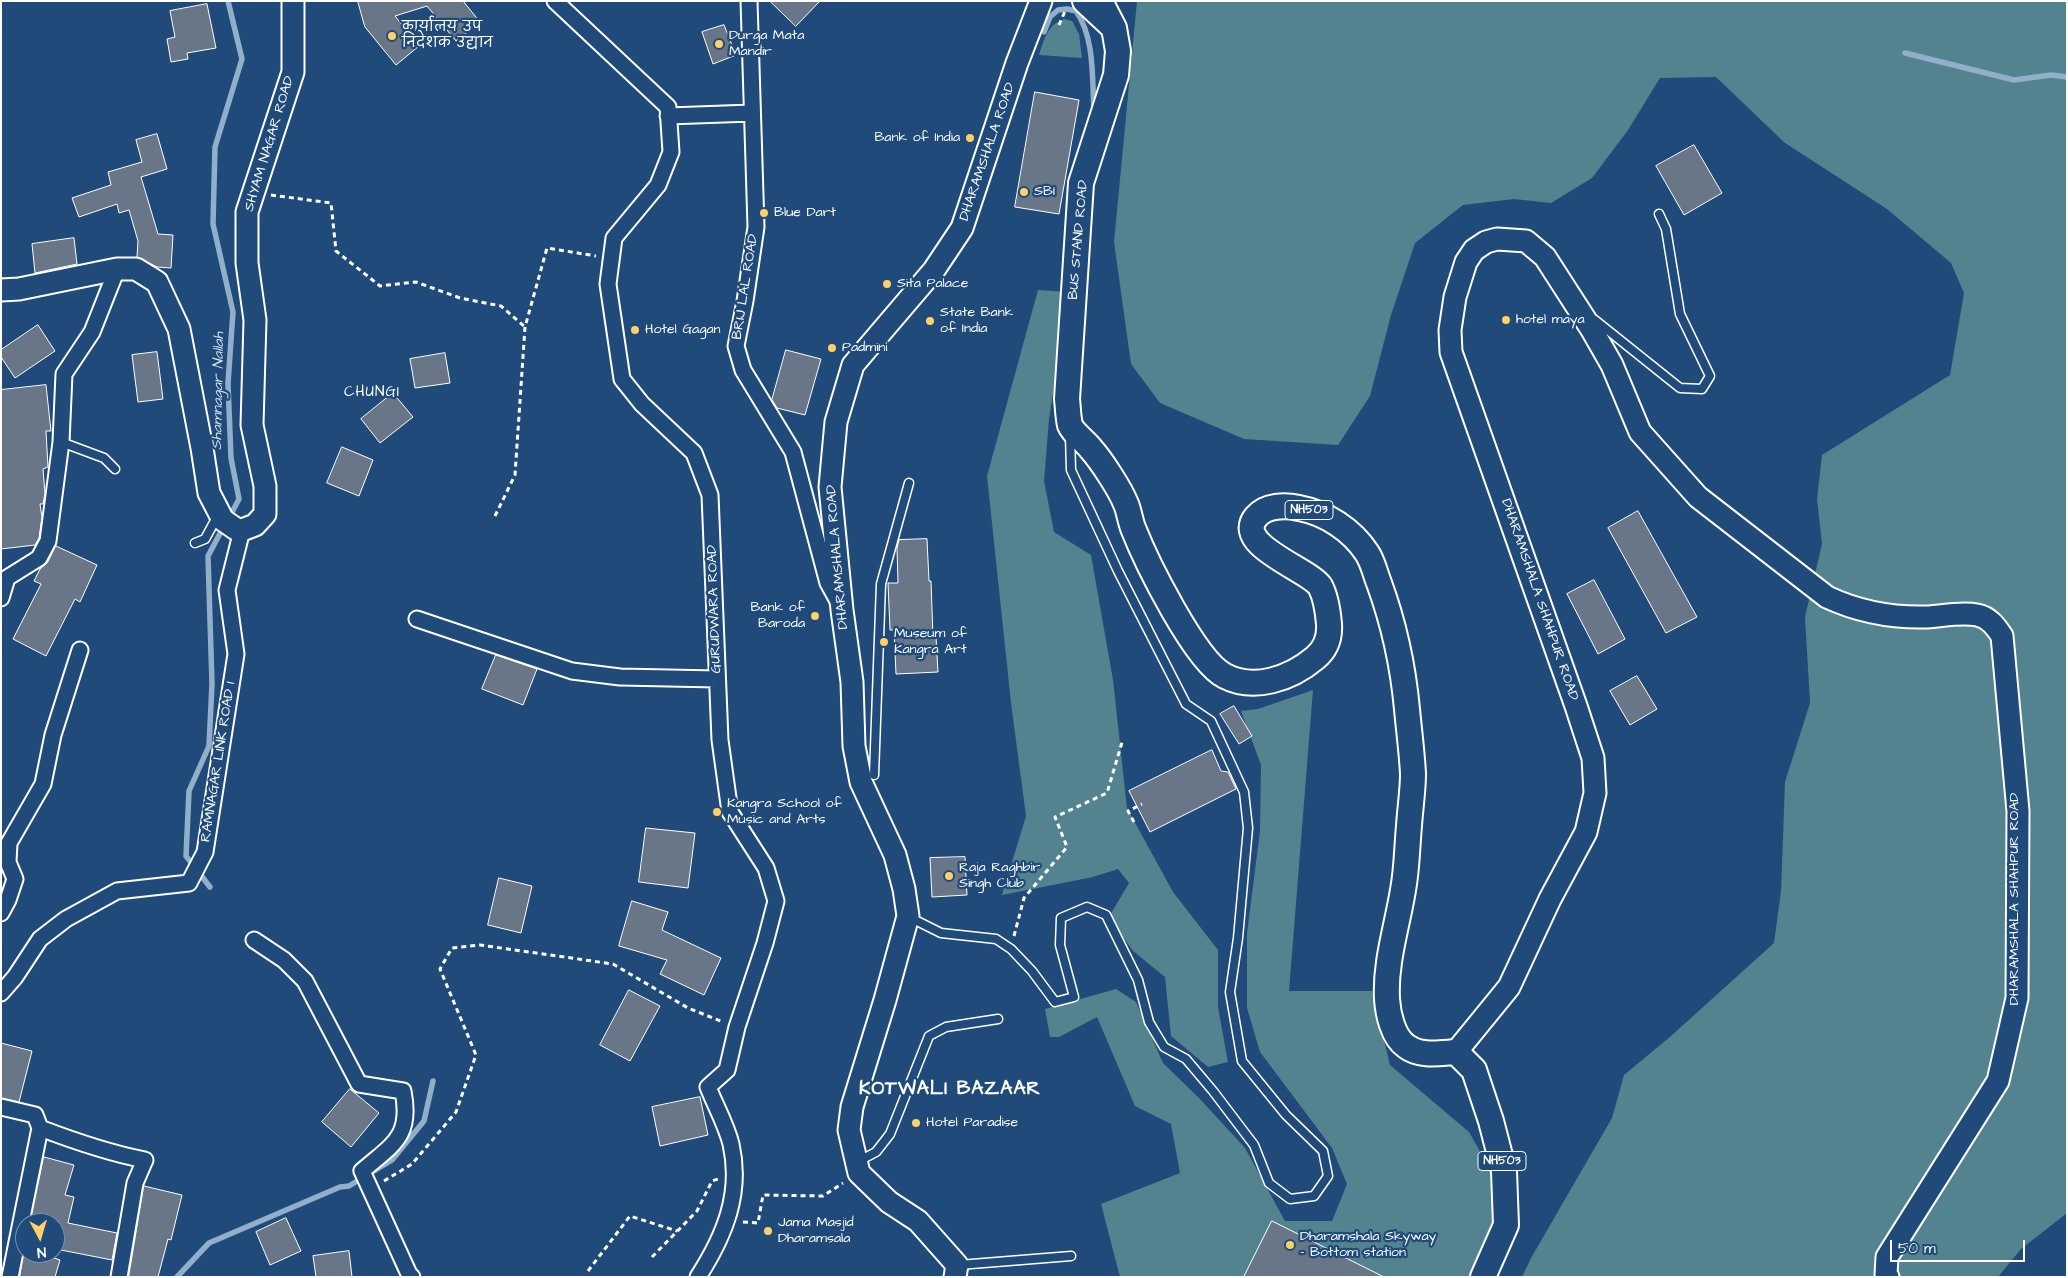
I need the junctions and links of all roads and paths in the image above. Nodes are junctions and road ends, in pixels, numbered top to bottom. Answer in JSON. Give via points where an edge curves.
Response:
{"nodes":[{"id":1,"x":293,"y":1,"type":"edge"},
{"id":2,"x":555,"y":1,"type":"edge"},
{"id":3,"x":749,"y":1,"type":"edge"},
{"id":4,"x":1041,"y":1,"type":"edge"},
{"id":5,"x":1070,"y":1,"type":"edge"},
{"id":6,"x":1085,"y":1,"type":"edge"},
{"id":7,"x":1100,"y":1,"type":"edge"},
{"id":8,"x":1059,"y":25,"type":"dead end"},
{"id":9,"x":1114,"y":28,"type":"junction"},
{"id":10,"x":752,"y":113,"type":"junction"},
{"id":11,"x":668,"y":116,"type":"junction"},
{"id":12,"x":256,"y":186,"type":"junction"},
{"id":13,"x":1659,"y":214,"type":"dead end"},
{"id":14,"x":612,"y":258,"type":"junction"},
{"id":15,"x":117,"y":269,"type":"junction"},
{"id":16,"x":1,"y":290,"type":"edge"},
{"id":17,"x":1576,"y":305,"type":"junction"},
{"id":18,"x":525,"y":327,"type":"junction"},
{"id":19,"x":1070,"y":426,"type":"junction"},
{"id":20,"x":61,"y":442,"type":"junction"},
{"id":21,"x":114,"y":469,"type":"dead end"},
{"id":22,"x":909,"y":483,"type":"dead end"},
{"id":23,"x":495,"y":516,"type":"dead end"},
{"id":24,"x":230,"y":523,"type":"junction"},
{"id":25,"x":194,"y":543,"type":"dead end"},
{"id":26,"x":1,"y":598,"type":"edge"},
{"id":27,"x":842,"y":610,"type":"junction"},
{"id":28,"x":417,"y":618,"type":"dead end"},
{"id":29,"x":80,"y":650,"type":"dead end"},
{"id":30,"x":717,"y":679,"type":"junction"},
{"id":31,"x":1123,"y":738,"type":"dead end"},
{"id":32,"x":874,"y":775,"type":"dead end"},
{"id":33,"x":1142,"y":804,"type":"dead end"},
{"id":34,"x":1134,"y":822,"type":"dead end"},
{"id":35,"x":1,"y":913,"type":"edge"},
{"id":36,"x":908,"y":916,"type":"junction"},
{"id":37,"x":254,"y":940,"type":"dead end"},
{"id":38,"x":1011,"y":949,"type":"junction"},
{"id":39,"x":1,"y":993,"type":"edge"},
{"id":40,"x":998,"y":1019,"type":"dead end"},
{"id":41,"x":736,"y":1028,"type":"junction"},
{"id":42,"x":1456,"y":1052,"type":"junction"},
{"id":43,"x":1,"y":1107,"type":"edge"},
{"id":44,"x":40,"y":1128,"type":"junction"},
{"id":45,"x":857,"y":1168,"type":"junction"},
{"id":46,"x":736,"y":1175,"type":"junction"},
{"id":47,"x":371,"y":1189,"type":"junction"},
{"id":48,"x":726,"y":1221,"type":"junction"},
{"id":49,"x":677,"y":1231,"type":"junction"},
{"id":50,"x":1071,"y":1256,"type":"dead end"},
{"id":51,"x":652,"y":1257,"type":"dead end"},
{"id":52,"x":588,"y":1271,"type":"dead end"},
{"id":53,"x":956,"y":1271,"type":"edge"},
{"id":54,"x":10,"y":1277,"type":"edge"},
{"id":55,"x":118,"y":1277,"type":"edge"},
{"id":56,"x":412,"y":1277,"type":"edge"},
{"id":57,"x":698,"y":1277,"type":"edge"},
{"id":58,"x":1483,"y":1277,"type":"edge"},
{"id":59,"x":1888,"y":1277,"type":"edge"}],
"edges":[{"from":1,"to":12,"type":"main road","name":"SHYAM NAGAR ROAD","via":[[293,72]]},
{"from":2,"to":11,"type":"street","name":"GURUDWARA ROAD","via":[[668,107]]},
{"from":3,"to":10,"type":"street","name":"BRIJ LAL ROAD"},
{"from":4,"to":27,"type":"main road","name":"DHARAMSHALA ROAD","via":[[962,228],[934,270],[853,365],[836,422],[830,488]]},
{"from":5,"to":8,"type":"path"},
{"from":6,"to":9,"type":"main road"},
{"from":7,"to":9,"type":"main road","name":"BUS STAND ROAD"},
{"from":9,"to":19,"type":"main road","name":"BUS STAND ROAD","via":[[1118,51],[1116,74],[1081,183],[1067,399]]},
{"from":10,"to":11,"type":"street"},
{"from":10,"to":27,"type":"street","name":"BRIJ LAL ROAD","via":[[756,227],[736,346],[743,370],[793,452],[828,583]]},
{"from":11,"to":14,"type":"street","name":"GURUDWARA ROAD","via":[[671,152],[658,185],[614,238]]},
{"from":12,"to":18,"type":"path","via":[[273,196],[331,203],[336,251],[380,286],[416,282],[460,298],[501,306]]},
{"from":12,"to":24,"type":"main road","name":"SHYAM NAGAR ROAD","via":[[247,212],[247,263],[255,320],[252,425],[265,486],[265,514],[255,525]]},
{"from":13,"to":17,"type":"lane","via":[[1666,229],[1680,314],[1710,376],[1702,389],[1680,388]]},
{"from":14,"to":18,"type":"path","via":[[547,248]]},
{"from":14,"to":30,"type":"street","name":"GURUDWARA ROAD","via":[[608,284],[622,379],[642,404],[694,453],[710,495]]},
{"from":15,"to":16,"type":"main road"},
{"from":15,"to":20,"type":"street","via":[[92,332],[64,374]]},
{"from":15,"to":24,"type":"main road","via":[[136,269],[156,282],[178,329],[209,493]]},
{"from":17,"to":42,"type":"main road","name":"DHARAMSHALA SHAHPUR ROAD","via":[[1545,257],[1526,241],[1510,239],[1486,242],[1474,250],[1466,262],[1452,310],[1452,352],[1593,758],[1595,793],[1586,832],[1550,899],[1510,987]]},
{"from":17,"to":59,"type":"main road","name":"DHARAMSHALA SHAHPUR ROAD","via":[[1612,365],[1640,432],[1698,497],[1768,552],[1827,596],[1848,607],[1899,616],[1978,615],[1993,623],[2002,636],[2018,812],[2017,998],[1998,1082],[1887,1257]]},
{"from":18,"to":23,"type":"path","via":[[515,475]]},
{"from":19,"to":38,"type":"lane","via":[[1071,470],[1118,571],[1186,704],[1211,722],[1244,792],[1248,828],[1230,992],[1242,1061],[1286,1115],[1323,1151],[1328,1176],[1314,1196],[1290,1199],[1269,1183],[1254,1146],[1213,1091],[1186,1060],[1164,1047],[1149,1022],[1138,980],[1106,915],[1087,907],[1061,918],[1060,945],[1074,996],[1055,1002]]},
{"from":19,"to":42,"type":"main road","number":"NH503","via":[[1094,451],[1126,504],[1151,569],[1194,644],[1222,675],[1251,684],[1268,682],[1307,664],[1324,649],[1328,640],[1327,608],[1319,586],[1298,568],[1259,544],[1252,527],[1257,516],[1277,507],[1313,511],[1335,522],[1356,539],[1369,556],[1390,617],[1404,674],[1413,776],[1404,889],[1388,964],[1387,1002],[1393,1029],[1405,1046],[1425,1054]]},
{"from":20,"to":21,"type":"lane","via":[[104,458]]},
{"from":20,"to":26,"type":"street","via":[[48,541],[39,558],[7,578]]},
{"from":22,"to":32,"type":"lane","via":[[881,584]]},
{"from":24,"to":25,"type":"lane"},
{"from":24,"to":39,"type":"street","name":"RAMNAGAR LINK ROAD 1","via":[[227,590],[236,654],[205,852],[189,883],[117,892],[66,919],[40,939]]},
{"from":27,"to":36,"type":"main road","name":"DHARAMSHALA ROAD","via":[[852,682],[854,746],[861,782],[895,855]]},
{"from":28,"to":30,"type":"street","via":[[572,671],[620,677]]},
{"from":29,"to":35,"type":"street","via":[[52,735],[43,784],[9,843],[8,862],[15,879]]},
{"from":30,"to":41,"type":"street","name":"GURUDWARA ROAD","via":[[720,740],[730,812],[766,868],[776,901]]},
{"from":31,"to":38,"type":"path","via":[[1107,793],[1054,816],[1068,847],[1024,898]]},
{"from":33,"to":34,"type":"path","via":[[1128,811]]},
{"from":36,"to":38,"type":"lane","via":[[941,933],[996,939]]},
{"from":36,"to":45,"type":"main road","via":[[852,1107],[849,1130]]},
{"from":37,"to":47,"type":"street","via":[[284,960],[305,982],[359,1084],[403,1091],[407,1110],[400,1139],[362,1171]]},
{"from":40,"to":45,"type":"lane","via":[[946,1027],[930,1036],[890,1134]]},
{"from":41,"to":46,"type":"street","name":"GURUDWARA ROAD","via":[[727,1070],[708,1087],[730,1142]]},
{"from":41,"to":47,"type":"path","via":[[688,1008],[613,964],[480,945],[452,948],[440,969],[476,1055],[456,1112],[412,1164]]},
{"from":42,"to":58,"type":"main road","number":"NH503","via":[[1474,1070],[1492,1121],[1504,1171],[1506,1226]]},
{"from":43,"to":44,"type":"street","via":[[35,1115]]},
{"from":44,"to":54,"type":"street"},
{"from":44,"to":55,"type":"street","via":[[116,1154],[145,1160],[135,1183]]},
{"from":45,"to":48,"type":"path","via":[[823,1196],[763,1195],[758,1223]]},
{"from":45,"to":53,"type":"main road","via":[[889,1202],[918,1221]]},
{"from":46,"to":48,"type":"street","name":"GURUDWARA ROAD"},
{"from":46,"to":49,"type":"path","via":[[712,1181],[697,1211]]},
{"from":47,"to":56,"type":"street"},
{"from":48,"to":57,"type":"street","name":"GURUDWARA ROAD","via":[[715,1251]]},
{"from":49,"to":51,"type":"path"},
{"from":49,"to":52,"type":"path","via":[[630,1216]]},
{"from":50,"to":53,"type":"lane"}]}
